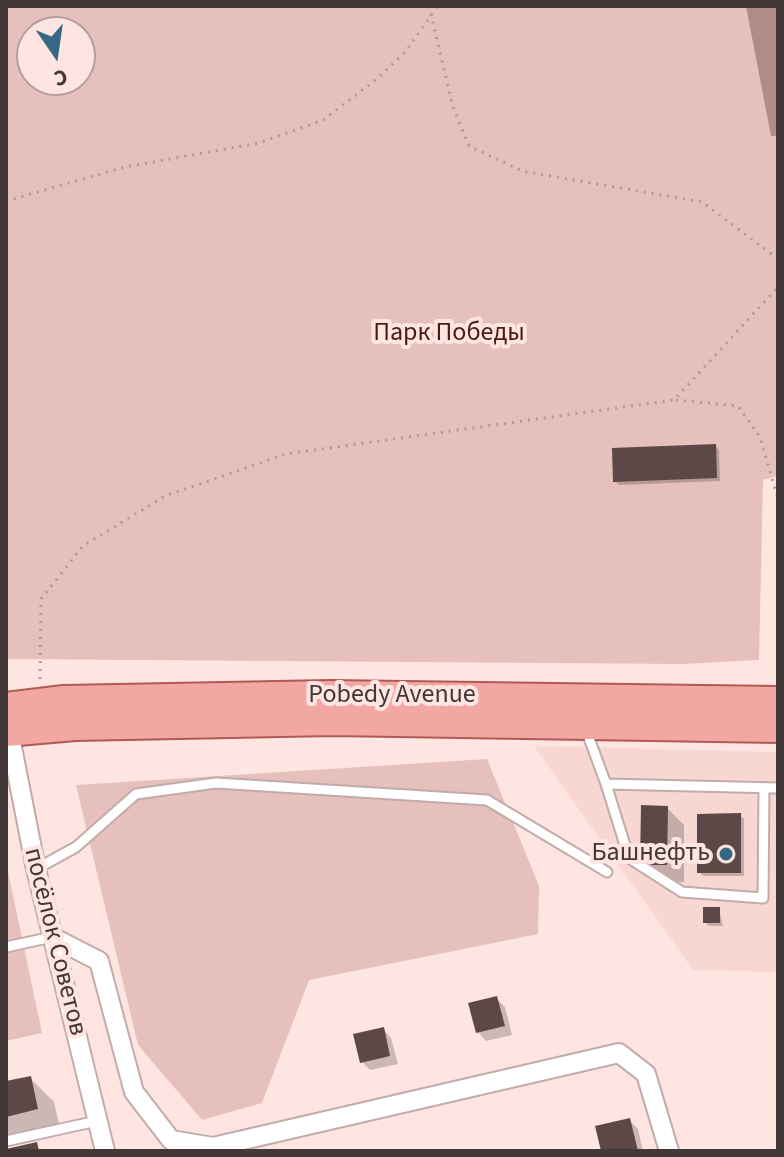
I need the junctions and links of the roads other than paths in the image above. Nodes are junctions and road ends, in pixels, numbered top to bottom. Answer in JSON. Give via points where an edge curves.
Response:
{"nodes":[{"id":1,"x":778,"y":701,"type":"edge"},
{"id":2,"x":7,"y":720,"type":"edge"},
{"id":3,"x":583,"y":723,"type":"junction"},
{"id":4,"x":778,"y":728,"type":"edge"},
{"id":5,"x":606,"y":784,"type":"junction"},
{"id":6,"x":764,"y":788,"type":"junction"},
{"id":7,"x":778,"y":788,"type":"edge"},
{"id":8,"x":36,"y":869,"type":"junction"},
{"id":9,"x":607,"y":872,"type":"dead end"},
{"id":10,"x":52,"y":937,"type":"junction"},
{"id":11,"x":6,"y":947,"type":"edge"},
{"id":12,"x":97,"y":1121,"type":"junction"},
{"id":13,"x":6,"y":1141,"type":"edge"},
{"id":14,"x":105,"y":1151,"type":"edge"},
{"id":15,"x":669,"y":1151,"type":"edge"}],
"edges":[{"from":1,"to":2,"type":"main road","name":"Pobedy Avenue","via":[[330,695],[41,703]]},
{"from":2,"to":3,"type":"main road","name":"Pobedy Avenue","via":[[75,726]]},
{"from":2,"to":8,"type":"street","name":"посёлок Советов"},
{"from":3,"to":4,"type":"main road","name":"Pobedy Avenue"},
{"from":3,"to":5,"type":"lane"},
{"from":5,"to":6,"type":"lane"},
{"from":5,"to":6,"type":"lane","via":[[629,858],[682,892],[763,898]]},
{"from":6,"to":7,"type":"lane"},
{"from":8,"to":9,"type":"lane","via":[[76,847],[136,794],[216,783],[487,800]]},
{"from":8,"to":10,"type":"street","name":"посёлок Советов"},
{"from":10,"to":11,"type":"lane"},
{"from":10,"to":12,"type":"street","name":"посёлок Советов"},
{"from":10,"to":15,"type":"street","via":[[99,961],[134,1092],[171,1140],[213,1147],[619,1053],[646,1074]]},
{"from":12,"to":13,"type":"lane"},
{"from":12,"to":14,"type":"street","name":"посёлок Советов"}]}
